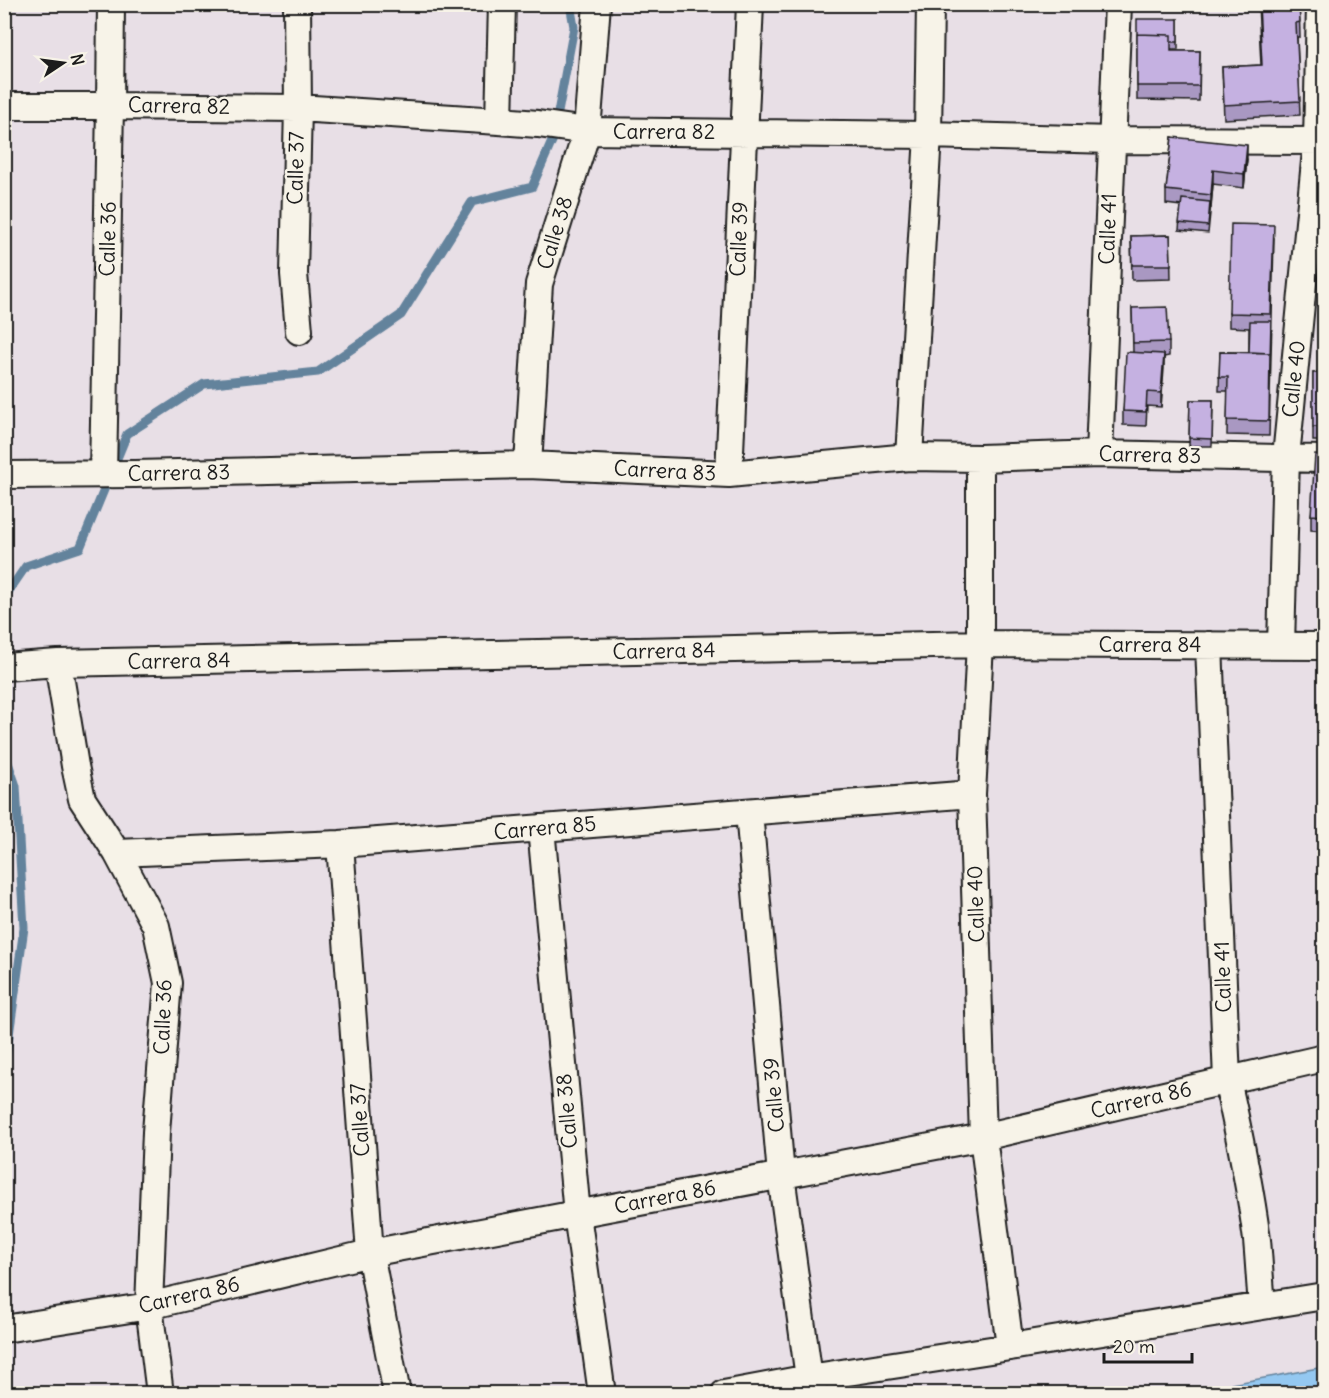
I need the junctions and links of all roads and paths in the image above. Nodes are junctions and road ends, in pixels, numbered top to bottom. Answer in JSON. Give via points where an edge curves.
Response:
{"nodes":[{"id":1,"x":111,"y":4,"type":"edge"},
{"id":2,"x":297,"y":4,"type":"edge"},
{"id":3,"x":502,"y":4,"type":"edge"},
{"id":4,"x":597,"y":4,"type":"edge"},
{"id":5,"x":750,"y":4,"type":"edge"},
{"id":6,"x":930,"y":4,"type":"edge"},
{"id":7,"x":1118,"y":4,"type":"edge"},
{"id":8,"x":1320,"y":4,"type":"edge"},
{"id":9,"x":4,"y":106,"type":"edge"},
{"id":10,"x":110,"y":106,"type":"junction"},
{"id":11,"x":298,"y":108,"type":"junction"},
{"id":12,"x":499,"y":121,"type":"junction"},
{"id":13,"x":580,"y":130,"type":"junction"},
{"id":14,"x":744,"y":132,"type":"junction"},
{"id":15,"x":928,"y":135,"type":"junction"},
{"id":16,"x":1112,"y":140,"type":"junction"},
{"id":17,"x":1321,"y":141,"type":"edge"},
{"id":18,"x":299,"y":331,"type":"dead end"},
{"id":19,"x":1099,"y":454,"type":"junction"},
{"id":20,"x":909,"y":457,"type":"junction"},
{"id":21,"x":1287,"y":457,"type":"junction"},
{"id":22,"x":980,"y":458,"type":"junction"},
{"id":23,"x":1324,"y":459,"type":"edge"},
{"id":24,"x":528,"y":465,"type":"junction"},
{"id":25,"x":106,"y":474,"type":"junction"},
{"id":26,"x":729,"y":474,"type":"junction"},
{"id":27,"x":4,"y":476,"type":"edge"},
{"id":28,"x":980,"y":644,"type":"junction"},
{"id":29,"x":1209,"y":645,"type":"junction"},
{"id":30,"x":1281,"y":646,"type":"junction"},
{"id":31,"x":1324,"y":646,"type":"edge"},
{"id":32,"x":58,"y":663,"type":"junction"},
{"id":33,"x":6,"y":667,"type":"edge"},
{"id":34,"x":972,"y":794,"type":"junction"},
{"id":35,"x":749,"y":812,"type":"junction"},
{"id":36,"x":541,"y":828,"type":"junction"},
{"id":37,"x":340,"y":844,"type":"junction"},
{"id":38,"x":117,"y":853,"type":"junction"},
{"id":39,"x":1324,"y":1058,"type":"edge"},
{"id":40,"x":1227,"y":1080,"type":"junction"},
{"id":41,"x":983,"y":1137,"type":"junction"},
{"id":42,"x":782,"y":1175,"type":"junction"},
{"id":43,"x":577,"y":1214,"type":"junction"},
{"id":44,"x":370,"y":1253,"type":"junction"},
{"id":45,"x":1324,"y":1296,"type":"edge"},
{"id":46,"x":1262,"y":1305,"type":"junction"},
{"id":47,"x":149,"y":1306,"type":"junction"},
{"id":48,"x":4,"y":1329,"type":"edge"},
{"id":49,"x":1010,"y":1347,"type":"junction"},
{"id":50,"x":809,"y":1378,"type":"junction"},
{"id":51,"x":160,"y":1394,"type":"edge"},
{"id":52,"x":397,"y":1394,"type":"edge"},
{"id":53,"x":602,"y":1394,"type":"edge"},
{"id":54,"x":724,"y":1394,"type":"edge"}],
"edges":[{"from":1,"to":10,"type":"street","name":"Calle 36"},
{"from":2,"to":11,"type":"street","name":"Calle 37"},
{"from":3,"to":12,"type":"street"},
{"from":4,"to":13,"type":"street","name":"Calle 38"},
{"from":5,"to":14,"type":"street","name":"Calle 39"},
{"from":6,"to":15,"type":"street"},
{"from":7,"to":16,"type":"street","name":"Calle 41"},
{"from":8,"to":17,"type":"street","name":"Calle 40"},
{"from":9,"to":10,"type":"street","name":"Carrera 82"},
{"from":10,"to":11,"type":"street","name":"Carrera 82"},
{"from":10,"to":25,"type":"street","name":"Calle 36"},
{"from":11,"to":12,"type":"street","name":"Carrera 82"},
{"from":11,"to":18,"type":"street","name":"Calle 37","via":[[294,274]]},
{"from":12,"to":13,"type":"street","name":"Carrera 82"},
{"from":13,"to":14,"type":"street","name":"Carrera 82"},
{"from":13,"to":24,"type":"street","name":"Calle 38","via":[[539,284]]},
{"from":14,"to":15,"type":"street","name":"Carrera 82"},
{"from":14,"to":26,"type":"street","name":"Calle 39"},
{"from":15,"to":16,"type":"street","name":"Carrera 82"},
{"from":15,"to":20,"type":"street"},
{"from":16,"to":17,"type":"street","name":"Carrera 82"},
{"from":16,"to":19,"type":"street","name":"Calle 41"},
{"from":17,"to":21,"type":"street","name":"Calle 40"},
{"from":19,"to":21,"type":"street","name":"Carrera 83"},
{"from":19,"to":22,"type":"street","name":"Carrera 83"},
{"from":20,"to":22,"type":"street","name":"Carrera 83"},
{"from":20,"to":26,"type":"street","name":"Carrera 83"},
{"from":21,"to":23,"type":"street","name":"Carrera 83"},
{"from":21,"to":30,"type":"street","name":"Calle 40"},
{"from":22,"to":28,"type":"street","name":"Calle 40"},
{"from":24,"to":25,"type":"street","name":"Carrera 83"},
{"from":24,"to":26,"type":"street","name":"Carrera 83"},
{"from":25,"to":27,"type":"street","name":"Carrera 83"},
{"from":28,"to":29,"type":"street","name":"Carrera 84"},
{"from":28,"to":32,"type":"street","name":"Carrera 84"},
{"from":28,"to":34,"type":"street","name":"Calle 40"},
{"from":29,"to":30,"type":"street","name":"Carrera 84"},
{"from":29,"to":40,"type":"street","name":"Calle 41"},
{"from":30,"to":31,"type":"street","name":"Carrera 84"},
{"from":32,"to":33,"type":"street","name":"Carrera 84"},
{"from":32,"to":38,"type":"street","name":"Calle 36","via":[[82,799]]},
{"from":34,"to":35,"type":"street","name":"Carrera 85"},
{"from":34,"to":41,"type":"street","name":"Calle 40"},
{"from":35,"to":36,"type":"street","name":"Carrera 85"},
{"from":35,"to":42,"type":"street","name":"Calle 39"},
{"from":36,"to":37,"type":"street","name":"Carrera 85"},
{"from":36,"to":43,"type":"street","name":"Calle 38"},
{"from":37,"to":38,"type":"street","name":"Carrera 85"},
{"from":37,"to":44,"type":"street","name":"Calle 37"},
{"from":38,"to":47,"type":"street","name":"Calle 36","via":[[156,926],[168,983],[156,1132]]},
{"from":39,"to":40,"type":"street","name":"Carrera 86"},
{"from":40,"to":41,"type":"street","name":"Carrera 86"},
{"from":40,"to":46,"type":"street","name":"Calle 41","via":[[1250,1191]]},
{"from":41,"to":42,"type":"street","name":"Carrera 86"},
{"from":41,"to":49,"type":"street","name":"Calle 40"},
{"from":42,"to":43,"type":"street","name":"Carrera 86"},
{"from":42,"to":50,"type":"street","name":"Calle 39"},
{"from":43,"to":44,"type":"street","name":"Carrera 86"},
{"from":43,"to":53,"type":"street","name":"Calle 38"},
{"from":44,"to":47,"type":"street","name":"Carrera 86"},
{"from":44,"to":52,"type":"street","name":"Calle 37"},
{"from":45,"to":46,"type":"street"},
{"from":46,"to":49,"type":"street"},
{"from":47,"to":48,"type":"street","name":"Carrera 86"},
{"from":47,"to":51,"type":"street","name":"Calle 36"},
{"from":49,"to":50,"type":"street"},
{"from":50,"to":54,"type":"street"}]}
